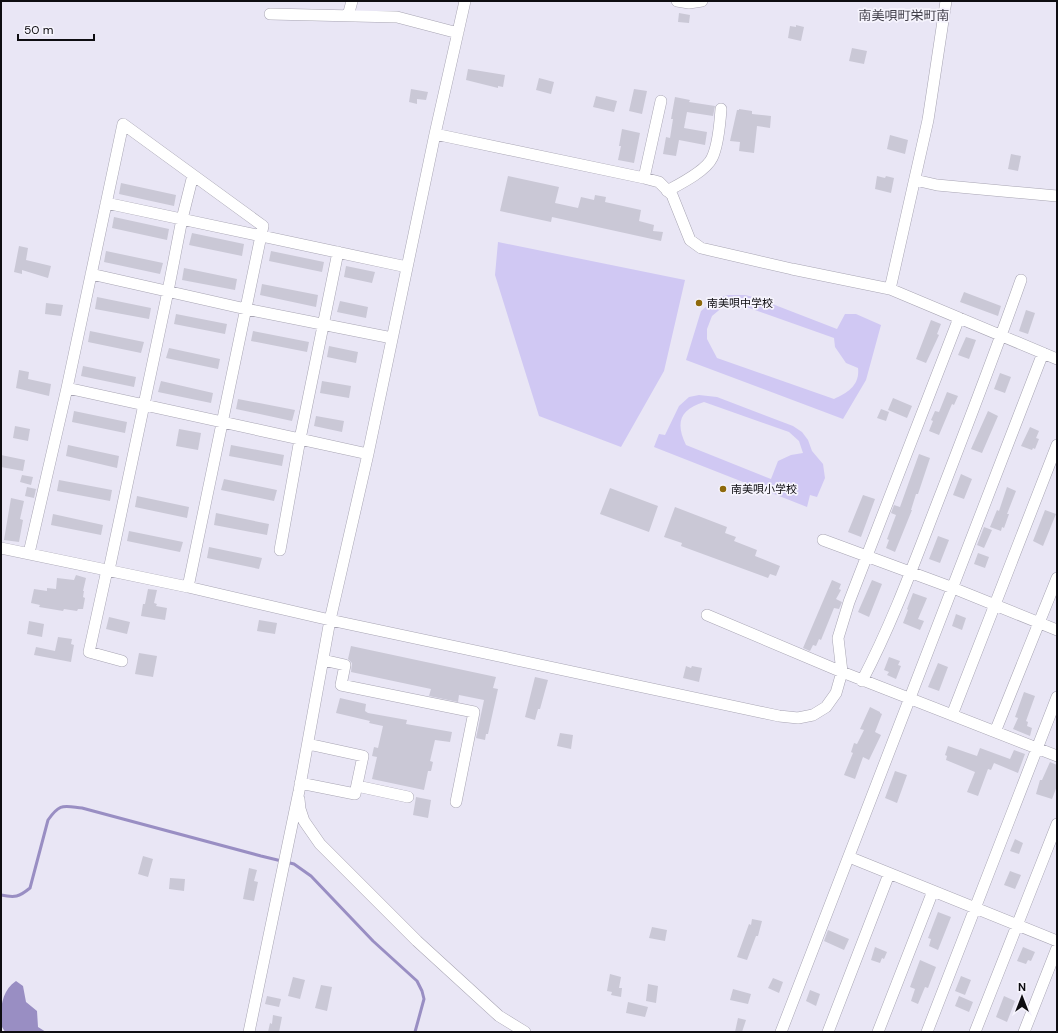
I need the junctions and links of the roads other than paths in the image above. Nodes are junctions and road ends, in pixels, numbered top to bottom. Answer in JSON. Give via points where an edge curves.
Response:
{"nodes":[{"id":1,"x":352,"y":1,"type":"edge"},
{"id":2,"x":465,"y":1,"type":"edge"},
{"id":3,"x":677,"y":1,"type":"edge"},
{"id":4,"x":702,"y":1,"type":"edge"},
{"id":5,"x":946,"y":1,"type":"edge"},
{"id":6,"x":270,"y":14,"type":"dead end"},
{"id":7,"x":348,"y":16,"type":"junction"},
{"id":8,"x":458,"y":33,"type":"junction"},
{"id":9,"x":661,"y":101,"type":"dead end"},
{"id":10,"x":721,"y":109,"type":"dead end"},
{"id":11,"x":435,"y":134,"type":"junction"},
{"id":12,"x":193,"y":175,"type":"junction"},
{"id":13,"x":644,"y":178,"type":"junction"},
{"id":14,"x":915,"y":180,"type":"junction"},
{"id":15,"x":667,"y":190,"type":"junction"},
{"id":16,"x":1057,"y":196,"type":"edge"},
{"id":17,"x":106,"y":203,"type":"junction"},
{"id":18,"x":182,"y":219,"type":"junction"},
{"id":19,"x":261,"y":236,"type":"junction"},
{"id":20,"x":338,"y":252,"type":"junction"},
{"id":21,"x":407,"y":267,"type":"junction"},
{"id":22,"x":91,"y":274,"type":"junction"},
{"id":23,"x":1021,"y":280,"type":"dead end"},
{"id":24,"x":890,"y":289,"type":"junction"},
{"id":25,"x":168,"y":292,"type":"junction"},
{"id":26,"x":246,"y":309,"type":"junction"},
{"id":27,"x":959,"y":318,"type":"junction"},
{"id":28,"x":323,"y":324,"type":"junction"},
{"id":29,"x":1001,"y":336,"type":"junction"},
{"id":30,"x":392,"y":338,"type":"junction"},
{"id":31,"x":1043,"y":353,"type":"junction"},
{"id":32,"x":1057,"y":359,"type":"edge"},
{"id":33,"x":67,"y":388,"type":"junction"},
{"id":34,"x":144,"y":405,"type":"junction"},
{"id":35,"x":223,"y":423,"type":"junction"},
{"id":36,"x":300,"y":439,"type":"junction"},
{"id":37,"x":1057,"y":445,"type":"edge"},
{"id":38,"x":368,"y":454,"type":"junction"},
{"id":39,"x":823,"y":540,"type":"dead end"},
{"id":40,"x":1,"y":548,"type":"edge"},
{"id":41,"x":280,"y":550,"type":"dead end"},
{"id":42,"x":29,"y":553,"type":"junction"},
{"id":43,"x":867,"y":556,"type":"junction"},
{"id":44,"x":108,"y":570,"type":"junction"},
{"id":45,"x":911,"y":572,"type":"junction"},
{"id":46,"x":1057,"y":578,"type":"edge"},
{"id":47,"x":188,"y":587,"type":"junction"},
{"id":48,"x":953,"y":588,"type":"junction"},
{"id":49,"x":995,"y":605,"type":"junction"},
{"id":50,"x":707,"y":614,"type":"dead end"},
{"id":51,"x":330,"y":620,"type":"junction"},
{"id":52,"x":1040,"y":623,"type":"junction"},
{"id":53,"x":1057,"y":630,"type":"edge"},
{"id":54,"x":323,"y":660,"type":"junction"},
{"id":55,"x":122,"y":661,"type":"dead end"},
{"id":56,"x":842,"y":672,"type":"junction"},
{"id":57,"x":862,"y":681,"type":"junction"},
{"id":58,"x":1057,"y":697,"type":"edge"},
{"id":59,"x":909,"y":699,"type":"junction"},
{"id":60,"x":952,"y":716,"type":"junction"},
{"id":61,"x":995,"y":732,"type":"junction"},
{"id":62,"x":308,"y":744,"type":"junction"},
{"id":63,"x":1037,"y":748,"type":"junction"},
{"id":64,"x":1057,"y":756,"type":"edge"},
{"id":65,"x":357,"y":786,"type":"junction"},
{"id":66,"x":300,"y":787,"type":"junction"},
{"id":67,"x":408,"y":797,"type":"dead end"},
{"id":68,"x":456,"y":802,"type":"dead end"},
{"id":69,"x":1057,"y":824,"type":"edge"},
{"id":70,"x":849,"y":857,"type":"junction"},
{"id":71,"x":889,"y":874,"type":"junction"},
{"id":72,"x":933,"y":891,"type":"junction"},
{"id":73,"x":975,"y":908,"type":"junction"},
{"id":74,"x":1017,"y":925,"type":"junction"},
{"id":75,"x":1057,"y":941,"type":"edge"},
{"id":76,"x":1057,"y":948,"type":"edge"},
{"id":77,"x":249,"y":1032,"type":"edge"},
{"id":78,"x":525,"y":1032,"type":"edge"},
{"id":79,"x":781,"y":1032,"type":"edge"},
{"id":80,"x":828,"y":1032,"type":"edge"},
{"id":81,"x":878,"y":1032,"type":"edge"},
{"id":82,"x":927,"y":1032,"type":"edge"},
{"id":83,"x":975,"y":1032,"type":"edge"},
{"id":84,"x":1024,"y":1032,"type":"edge"}],
"edges":[{"from":1,"to":7,"type":"street"},
{"from":2,"to":8,"type":"street"},
{"from":3,"to":4,"type":"street"},
{"from":5,"to":14,"type":"street","via":[[928,120]]},
{"from":6,"to":7,"type":"street"},
{"from":7,"to":8,"type":"street","via":[[397,17]]},
{"from":8,"to":11,"type":"street"},
{"from":9,"to":13,"type":"street"},
{"from":10,"to":15,"type":"street","via":[[712,159],[697,174]]},
{"from":11,"to":13,"type":"street"},
{"from":11,"to":21,"type":"street"},
{"from":12,"to":17,"type":"street","via":[[123,124]]},
{"from":12,"to":18,"type":"street"},
{"from":12,"to":19,"type":"street","via":[[263,226]]},
{"from":13,"to":15,"type":"street","via":[[659,182]]},
{"from":14,"to":16,"type":"street","via":[[937,185]]},
{"from":14,"to":24,"type":"street"},
{"from":15,"to":24,"type":"street","via":[[672,195],[690,240],[701,248]]},
{"from":17,"to":18,"type":"street"},
{"from":17,"to":22,"type":"street"},
{"from":18,"to":19,"type":"street"},
{"from":18,"to":25,"type":"street"},
{"from":19,"to":20,"type":"street"},
{"from":19,"to":26,"type":"street"},
{"from":20,"to":21,"type":"street"},
{"from":20,"to":28,"type":"street"},
{"from":21,"to":30,"type":"street"},
{"from":22,"to":25,"type":"street"},
{"from":22,"to":33,"type":"street"},
{"from":23,"to":29,"type":"street"},
{"from":24,"to":27,"type":"street"},
{"from":25,"to":26,"type":"street"},
{"from":25,"to":34,"type":"street"},
{"from":26,"to":28,"type":"street"},
{"from":26,"to":35,"type":"street"},
{"from":27,"to":29,"type":"street"},
{"from":27,"to":43,"type":"street"},
{"from":28,"to":30,"type":"street"},
{"from":28,"to":36,"type":"street"},
{"from":29,"to":31,"type":"street"},
{"from":29,"to":45,"type":"street"},
{"from":30,"to":38,"type":"street"},
{"from":31,"to":32,"type":"street"},
{"from":31,"to":48,"type":"street"},
{"from":33,"to":34,"type":"street"},
{"from":33,"to":42,"type":"street"},
{"from":34,"to":35,"type":"street"},
{"from":34,"to":44,"type":"street"},
{"from":35,"to":36,"type":"street"},
{"from":35,"to":47,"type":"street"},
{"from":36,"to":38,"type":"street"},
{"from":36,"to":41,"type":"street"},
{"from":37,"to":49,"type":"street"},
{"from":38,"to":51,"type":"street"},
{"from":39,"to":43,"type":"street"},
{"from":40,"to":42,"type":"street"},
{"from":42,"to":44,"type":"street"},
{"from":43,"to":45,"type":"street"},
{"from":43,"to":56,"type":"street","via":[[838,638]]},
{"from":44,"to":47,"type":"street"},
{"from":44,"to":55,"type":"street","via":[[89,652]]},
{"from":45,"to":48,"type":"street"},
{"from":45,"to":57,"type":"street"},
{"from":46,"to":52,"type":"street"},
{"from":47,"to":51,"type":"street"},
{"from":48,"to":49,"type":"street"},
{"from":48,"to":59,"type":"street"},
{"from":49,"to":52,"type":"street"},
{"from":49,"to":60,"type":"street"},
{"from":50,"to":56,"type":"street"},
{"from":51,"to":54,"type":"street"},
{"from":51,"to":56,"type":"street","via":[[798,718],[813,715],[826,707],[836,693]]},
{"from":52,"to":53,"type":"street"},
{"from":52,"to":61,"type":"street"},
{"from":54,"to":62,"type":"street"},
{"from":54,"to":68,"type":"street","via":[[345,665],[340,685],[474,712]]},
{"from":56,"to":57,"type":"street"},
{"from":57,"to":59,"type":"street"},
{"from":58,"to":63,"type":"street"},
{"from":59,"to":60,"type":"street"},
{"from":59,"to":70,"type":"street"},
{"from":60,"to":61,"type":"street"},
{"from":61,"to":63,"type":"street"},
{"from":62,"to":65,"type":"street","via":[[363,756]]},
{"from":62,"to":66,"type":"street"},
{"from":63,"to":64,"type":"street"},
{"from":63,"to":73,"type":"street"},
{"from":65,"to":66,"type":"street","via":[[355,794]]},
{"from":65,"to":67,"type":"street"},
{"from":66,"to":77,"type":"street"},
{"from":66,"to":78,"type":"street","via":[[300,809],[304,821],[320,844],[417,941],[499,1016]]},
{"from":69,"to":74,"type":"street"},
{"from":70,"to":71,"type":"street"},
{"from":70,"to":79,"type":"street"},
{"from":71,"to":72,"type":"street"},
{"from":71,"to":80,"type":"street"},
{"from":72,"to":73,"type":"street"},
{"from":72,"to":81,"type":"street"},
{"from":73,"to":74,"type":"street"},
{"from":73,"to":82,"type":"street"},
{"from":74,"to":75,"type":"street"},
{"from":74,"to":83,"type":"street"},
{"from":76,"to":84,"type":"street"}]}
